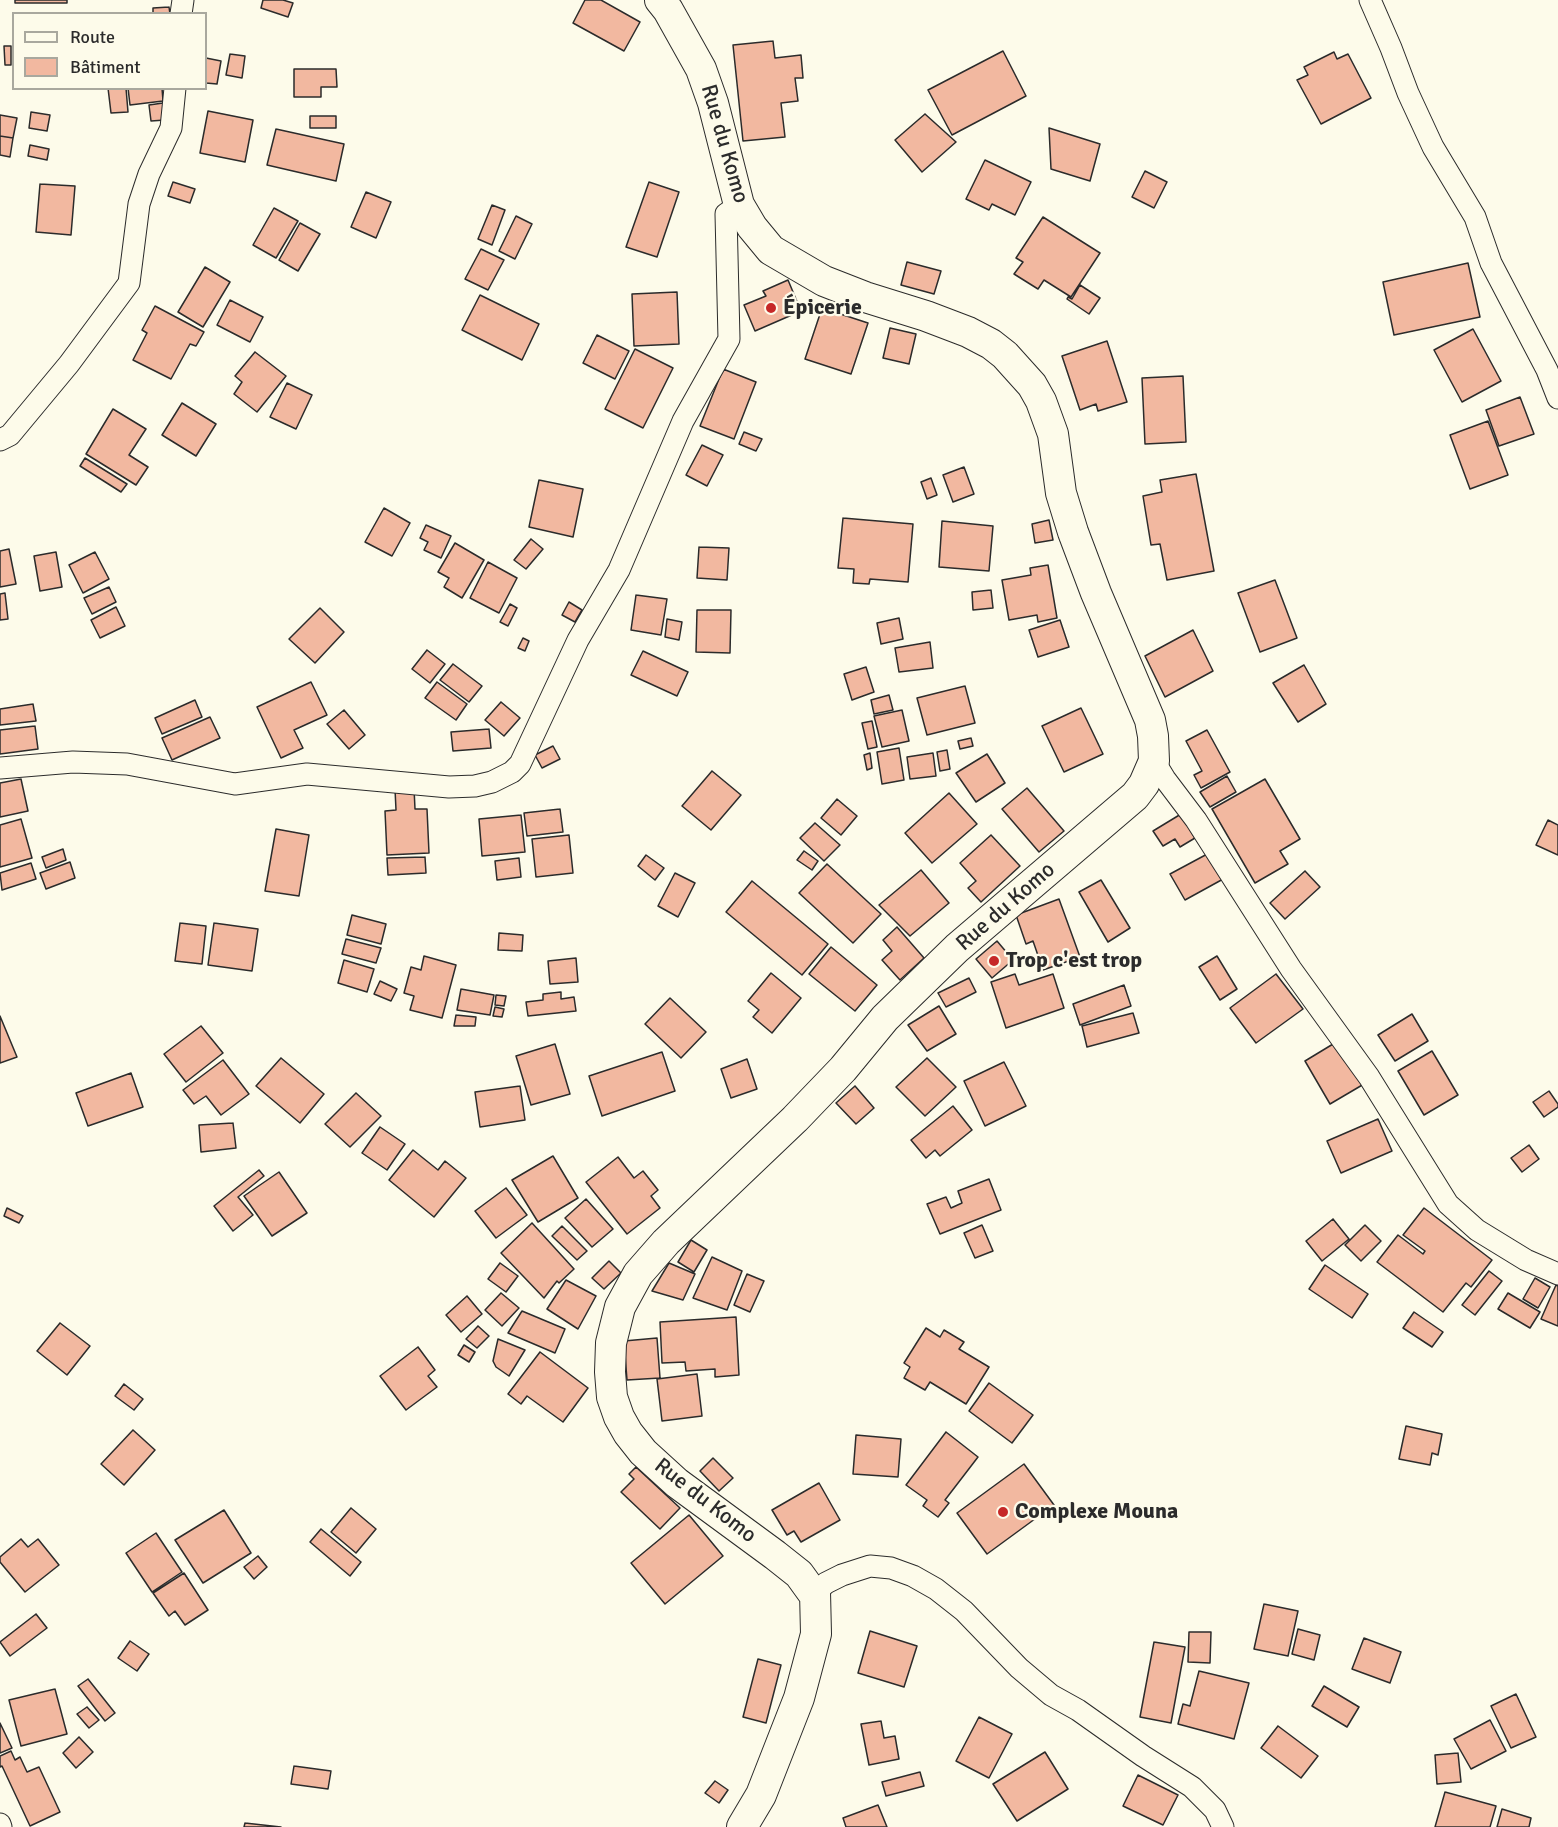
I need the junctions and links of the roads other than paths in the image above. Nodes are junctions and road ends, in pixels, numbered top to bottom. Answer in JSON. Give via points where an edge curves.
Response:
{"nodes":[{"id":1,"x":660,"y":0,"type":"edge"},
{"id":2,"x":1370,"y":0,"type":"edge"},
{"id":3,"x":175,"y":90,"type":"edge"},
{"id":4,"x":739,"y":205,"type":"junction"},
{"id":5,"x":1558,"y":398,"type":"edge"},
{"id":6,"x":0,"y":440,"type":"edge"},
{"id":7,"x":1154,"y":761,"type":"junction"},
{"id":8,"x":0,"y":768,"type":"edge"},
{"id":9,"x":1558,"y":1275,"type":"edge"},
{"id":10,"x":815,"y":1592,"type":"junction"},
{"id":11,"x":742,"y":1827,"type":"edge"},
{"id":12,"x":1223,"y":1827,"type":"edge"}],
"edges":[{"from":1,"to":4,"type":"street","name":"Rue du Komo","via":[[701,69]]},
{"from":2,"to":5,"type":"street","via":[[1408,93],[1474,217],[1491,263]]},
{"from":3,"to":6,"type":"street","via":[[171,128],[139,204],[129,283],[69,364],[10,435]]},
{"from":4,"to":7,"type":"street","name":"Rue du Komo","via":[[771,250],[797,267],[824,281],[968,332],[1005,355],[1032,385],[1053,434],[1061,493],[1073,532],[1150,720]]},
{"from":4,"to":8,"type":"street","via":[[726,214],[729,339],[684,421],[619,570],[578,640],[520,764],[512,772],[492,782],[449,787],[307,774],[236,784],[127,764],[73,762]]},
{"from":7,"to":9,"type":"street","via":[[1369,1077],[1448,1204],[1477,1230]]},
{"from":7,"to":10,"type":"street","name":"Rue du Komo","via":[[1135,796],[957,948],[885,1017],[795,1119],[666,1242],[638,1274],[620,1306],[611,1342],[610,1372],[612,1397],[628,1433],[677,1483],[783,1561]]},
{"from":10,"to":11,"type":"street","via":[[816,1634],[799,1698],[761,1795]]},
{"from":10,"to":12,"type":"street","via":[[842,1575],[870,1566],[891,1568],[936,1589],[1051,1695],[1192,1787],[1215,1810]]}]}
